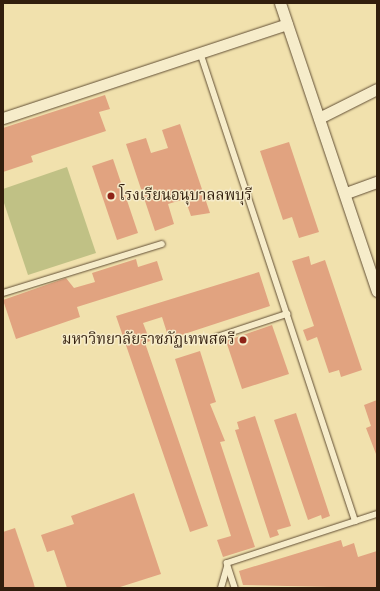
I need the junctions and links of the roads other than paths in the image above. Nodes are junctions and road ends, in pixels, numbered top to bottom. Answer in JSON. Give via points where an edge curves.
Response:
{"nodes":[{"id":1,"x":280,"y":3,"type":"edge"},
{"id":2,"x":287,"y":24,"type":"junction"},
{"id":3,"x":201,"y":54,"type":"junction"},
{"id":4,"x":377,"y":89,"type":"edge"},
{"id":5,"x":3,"y":118,"type":"edge"},
{"id":6,"x":320,"y":118,"type":"junction"},
{"id":7,"x":377,"y":182,"type":"edge"},
{"id":8,"x":346,"y":193,"type":"junction"},
{"id":9,"x":162,"y":244,"type":"dead end"},
{"id":10,"x":377,"y":291,"type":"edge"},
{"id":11,"x":3,"y":293,"type":"edge"},
{"id":12,"x":287,"y":314,"type":"junction"},
{"id":13,"x":217,"y":336,"type":"dead end"},
{"id":14,"x":377,"y":514,"type":"edge"},
{"id":15,"x":355,"y":521,"type":"junction"},
{"id":16,"x":227,"y":563,"type":"junction"},
{"id":17,"x":221,"y":588,"type":"edge"},
{"id":18,"x":235,"y":588,"type":"edge"}],
"edges":[{"from":1,"to":2,"type":"street"},
{"from":2,"to":3,"type":"street"},
{"from":2,"to":6,"type":"street"},
{"from":3,"to":5,"type":"street"},
{"from":3,"to":12,"type":"lane"},
{"from":4,"to":6,"type":"street"},
{"from":6,"to":8,"type":"street"},
{"from":7,"to":8,"type":"street"},
{"from":8,"to":10,"type":"street"},
{"from":9,"to":11,"type":"lane"},
{"from":12,"to":13,"type":"lane"},
{"from":12,"to":15,"type":"lane"},
{"from":14,"to":15,"type":"lane"},
{"from":15,"to":16,"type":"lane"},
{"from":16,"to":17,"type":"lane"},
{"from":16,"to":18,"type":"lane"}]}
